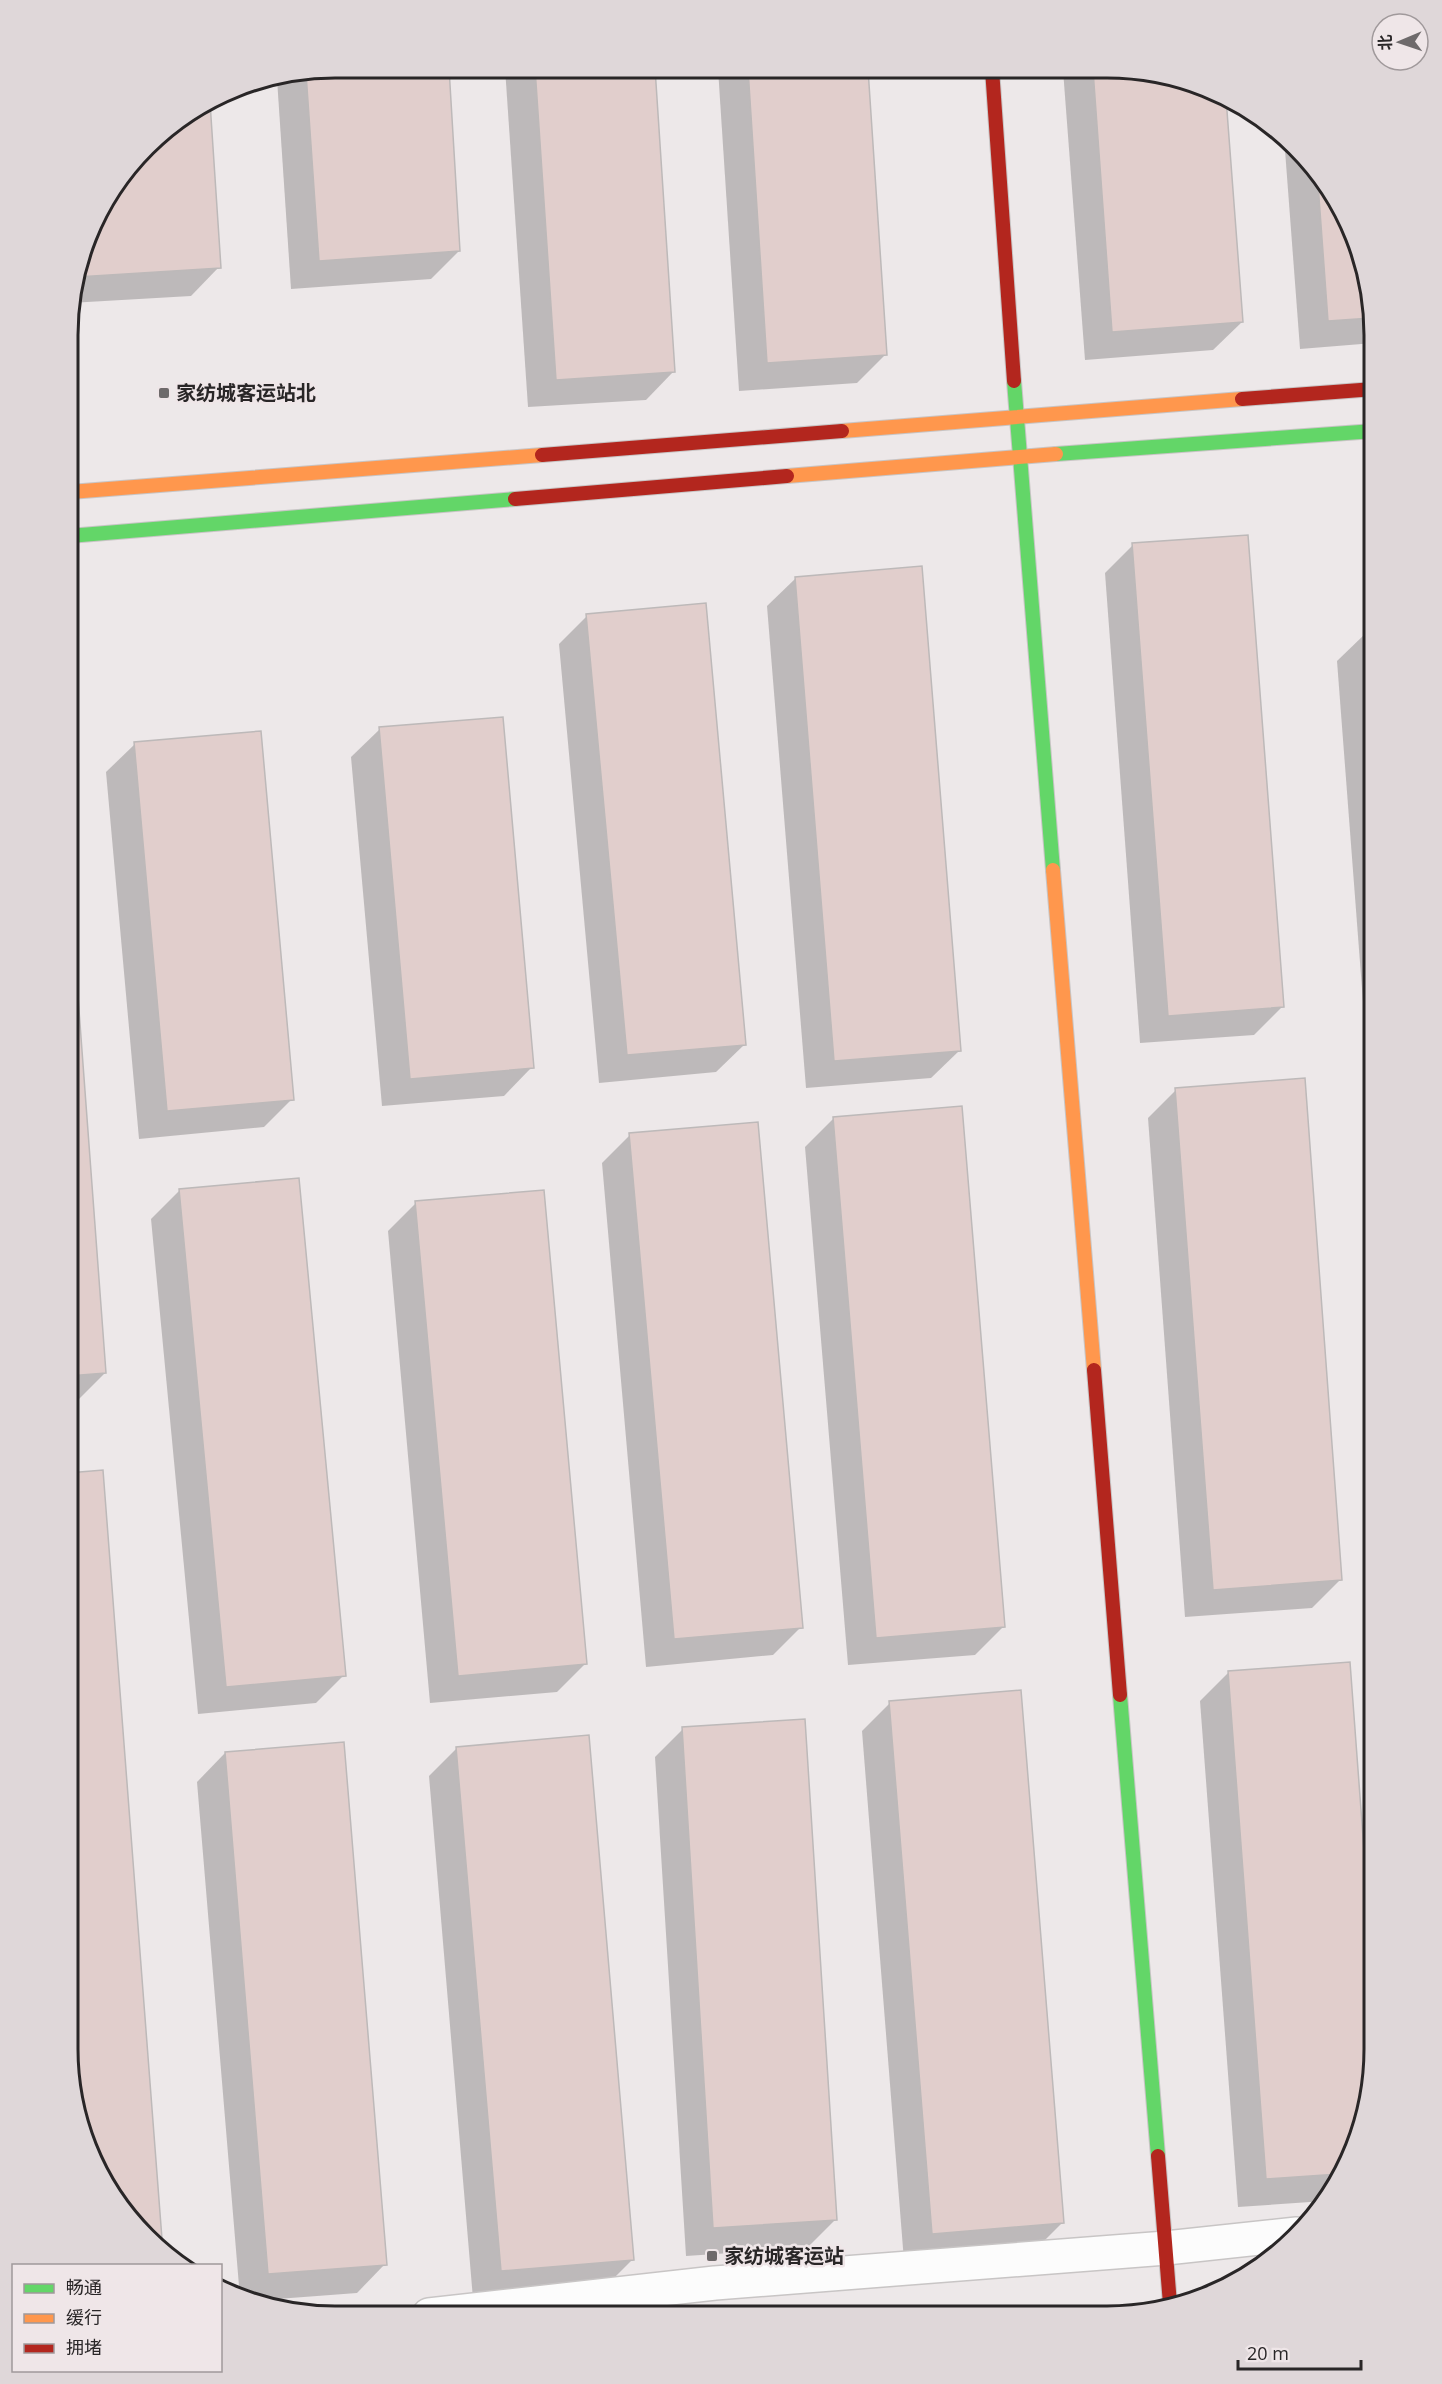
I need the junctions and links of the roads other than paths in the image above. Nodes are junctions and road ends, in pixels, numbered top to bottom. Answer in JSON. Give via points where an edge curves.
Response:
{"nodes":[{"id":1,"x":993,"y":78,"type":"edge"},
{"id":2,"x":1364,"y":390,"type":"edge"},
{"id":3,"x":1017,"y":417,"type":"junction"},
{"id":4,"x":1364,"y":432,"type":"edge"},
{"id":5,"x":1019,"y":457,"type":"junction"},
{"id":6,"x":78,"y":491,"type":"edge"},
{"id":7,"x":78,"y":535,"type":"edge"},
{"id":8,"x":1284,"y":2235,"type":"edge"},
{"id":9,"x":1166,"y":2248,"type":"junction"},
{"id":10,"x":1170,"y":2298,"type":"edge"},
{"id":11,"x":509,"y":2306,"type":"edge"}],
"edges":[{"from":1,"to":3,"type":"main road"},
{"from":2,"to":3,"type":"main road"},
{"from":3,"to":5,"type":"main road"},
{"from":3,"to":6,"type":"main road"},
{"from":4,"to":5,"type":"main road"},
{"from":5,"to":7,"type":"main road"},
{"from":5,"to":9,"type":"main road"},
{"from":8,"to":9,"type":"street"},
{"from":9,"to":10,"type":"main road"},
{"from":9,"to":11,"type":"street","via":[[715,2283]]}]}
